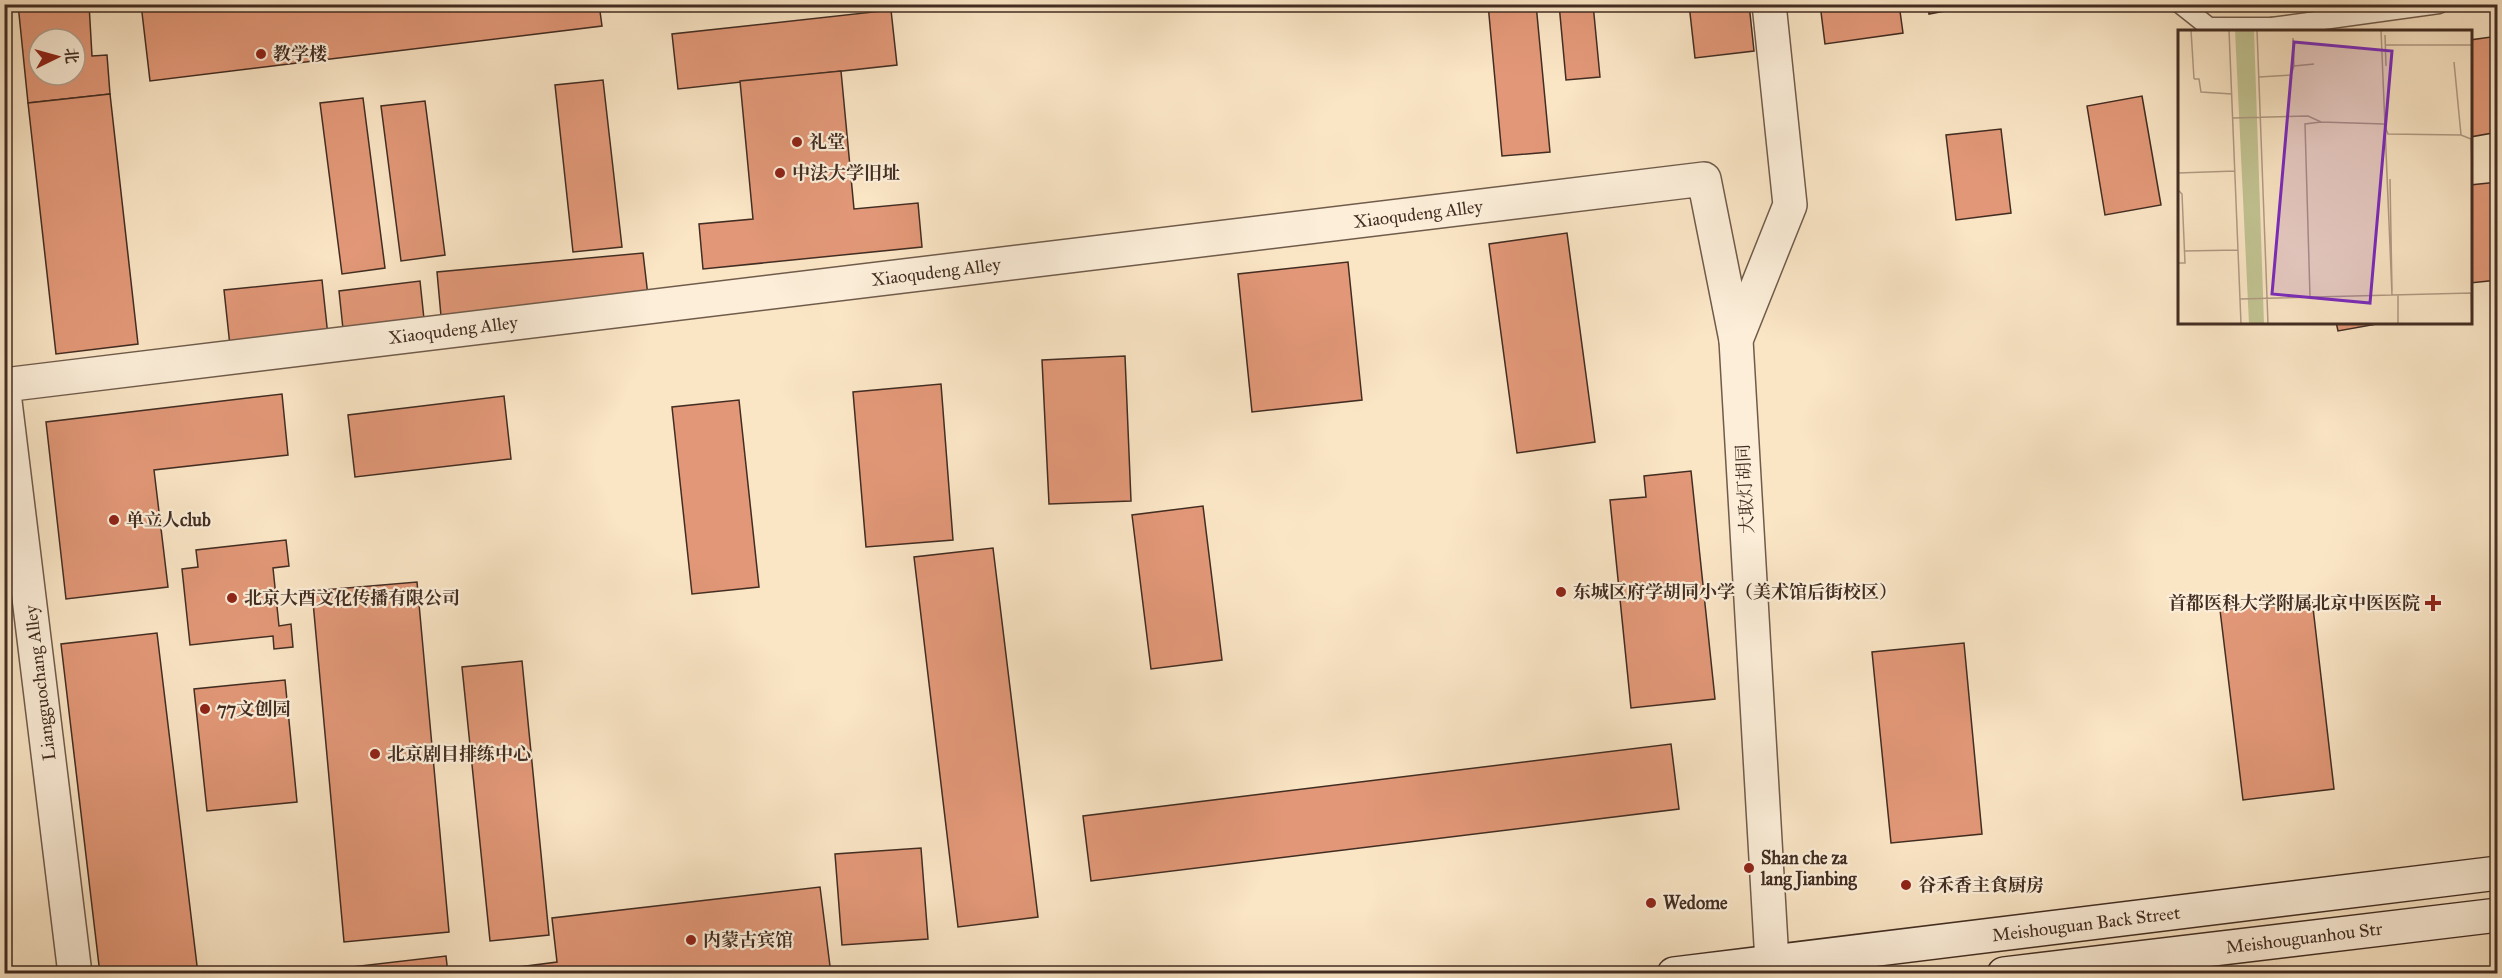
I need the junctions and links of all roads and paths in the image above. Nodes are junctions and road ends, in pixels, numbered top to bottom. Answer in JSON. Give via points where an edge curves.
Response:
{"nodes":[{"id":1,"x":1769,"y":4,"type":"edge"},
{"id":2,"x":2180,"y":4,"type":"edge"},
{"id":3,"x":2439,"y":4,"type":"edge"},
{"id":4,"x":2273,"y":29,"type":"edge"},
{"id":5,"x":1736,"y":340,"type":"junction"},
{"id":6,"x":4,"y":384,"type":"edge"},
{"id":7,"x":4,"y":393,"type":"edge"},
{"id":8,"x":2498,"y":873,"type":"edge"},
{"id":9,"x":2498,"y":915,"type":"edge"},
{"id":10,"x":1762,"y":968,"type":"edge"},
{"id":11,"x":75,"y":974,"type":"edge"},
{"id":12,"x":1674,"y":974,"type":"edge"},
{"id":13,"x":2004,"y":974,"type":"edge"}],
"edges":[{"from":1,"to":5,"type":"street","name":"大取灯胡同","via":[[1790,205]]},
{"from":2,"to":4,"type":"lane","via":[[2209,27]]},
{"from":3,"to":4,"type":"lane"},
{"from":5,"to":6,"type":"street","name":"Xiaoqudeng Alley","via":[[1704,179]]},
{"from":5,"to":10,"type":"street","name":"大取灯胡同"},
{"from":7,"to":11,"type":"street","name":"Liangguochang Alley"},
{"from":8,"to":10,"type":"street","name":"Meishouguan Back Street"},
{"from":9,"to":13,"type":"street","name":"Meishouguanhou Str"},
{"from":10,"to":12,"type":"street","name":"Meishouguan Back Street"}]}
